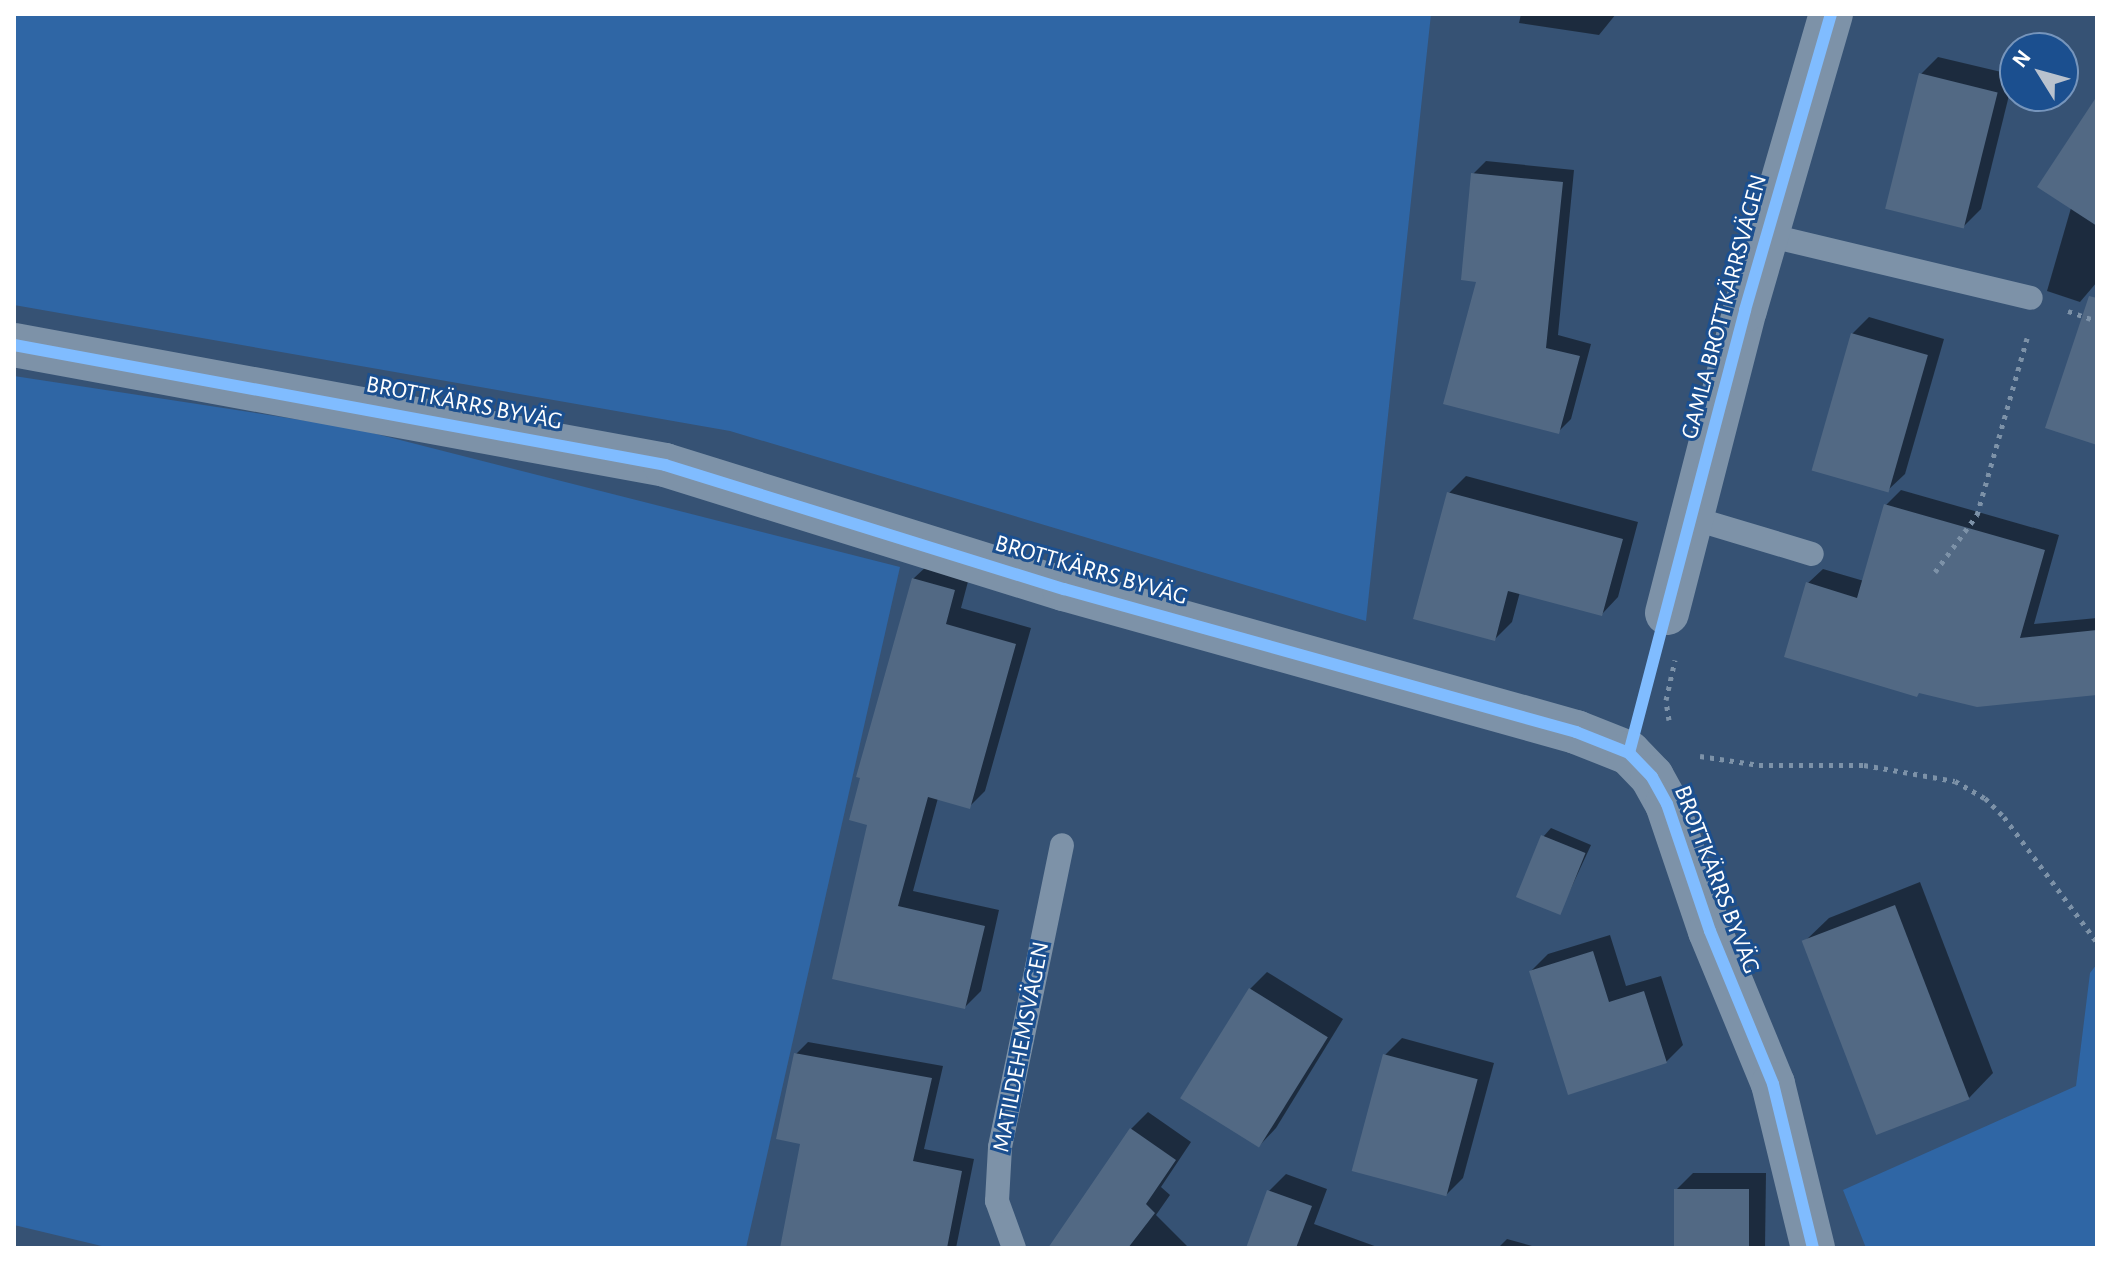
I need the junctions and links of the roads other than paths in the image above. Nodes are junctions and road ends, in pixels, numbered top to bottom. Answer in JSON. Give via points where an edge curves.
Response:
{"nodes":[{"id":1,"x":1831,"y":14,"type":"edge"},
{"id":2,"x":1767,"y":235,"type":"junction"},
{"id":3,"x":2031,"y":298,"type":"road end"},
{"id":4,"x":14,"y":345,"type":"edge"},
{"id":5,"x":1692,"y":518,"type":"junction"},
{"id":6,"x":1812,"y":554,"type":"dead end"},
{"id":7,"x":1667,"y":613,"type":"dead end"},
{"id":8,"x":1062,"y":845,"type":"dead end"},
{"id":9,"x":1014,"y":1248,"type":"edge"},
{"id":10,"x":1813,"y":1248,"type":"edge"}],
"edges":[{"from":1,"to":2,"type":"street","name":"GAMLA BROTTKÄRRSVÄGEN"},
{"from":2,"to":3,"type":"lane"},
{"from":2,"to":5,"type":"street","name":"GAMLA BROTTKÄRRSVÄGEN"},
{"from":4,"to":10,"type":"street","name":"BROTTKÄRRS BYVÄG","via":[[665,465],[1064,589],[1576,732],[1629,753],[1652,777],[1667,804],[1710,931],[1773,1084]]},
{"from":5,"to":6,"type":"lane"},
{"from":5,"to":7,"type":"street","name":"GAMLA BROTTKÄRRSVÄGEN"},
{"from":8,"to":9,"type":"lane","name":"MATILDEHEMSVÄGEN","via":[[1000,1147],[997,1201]]}]}
